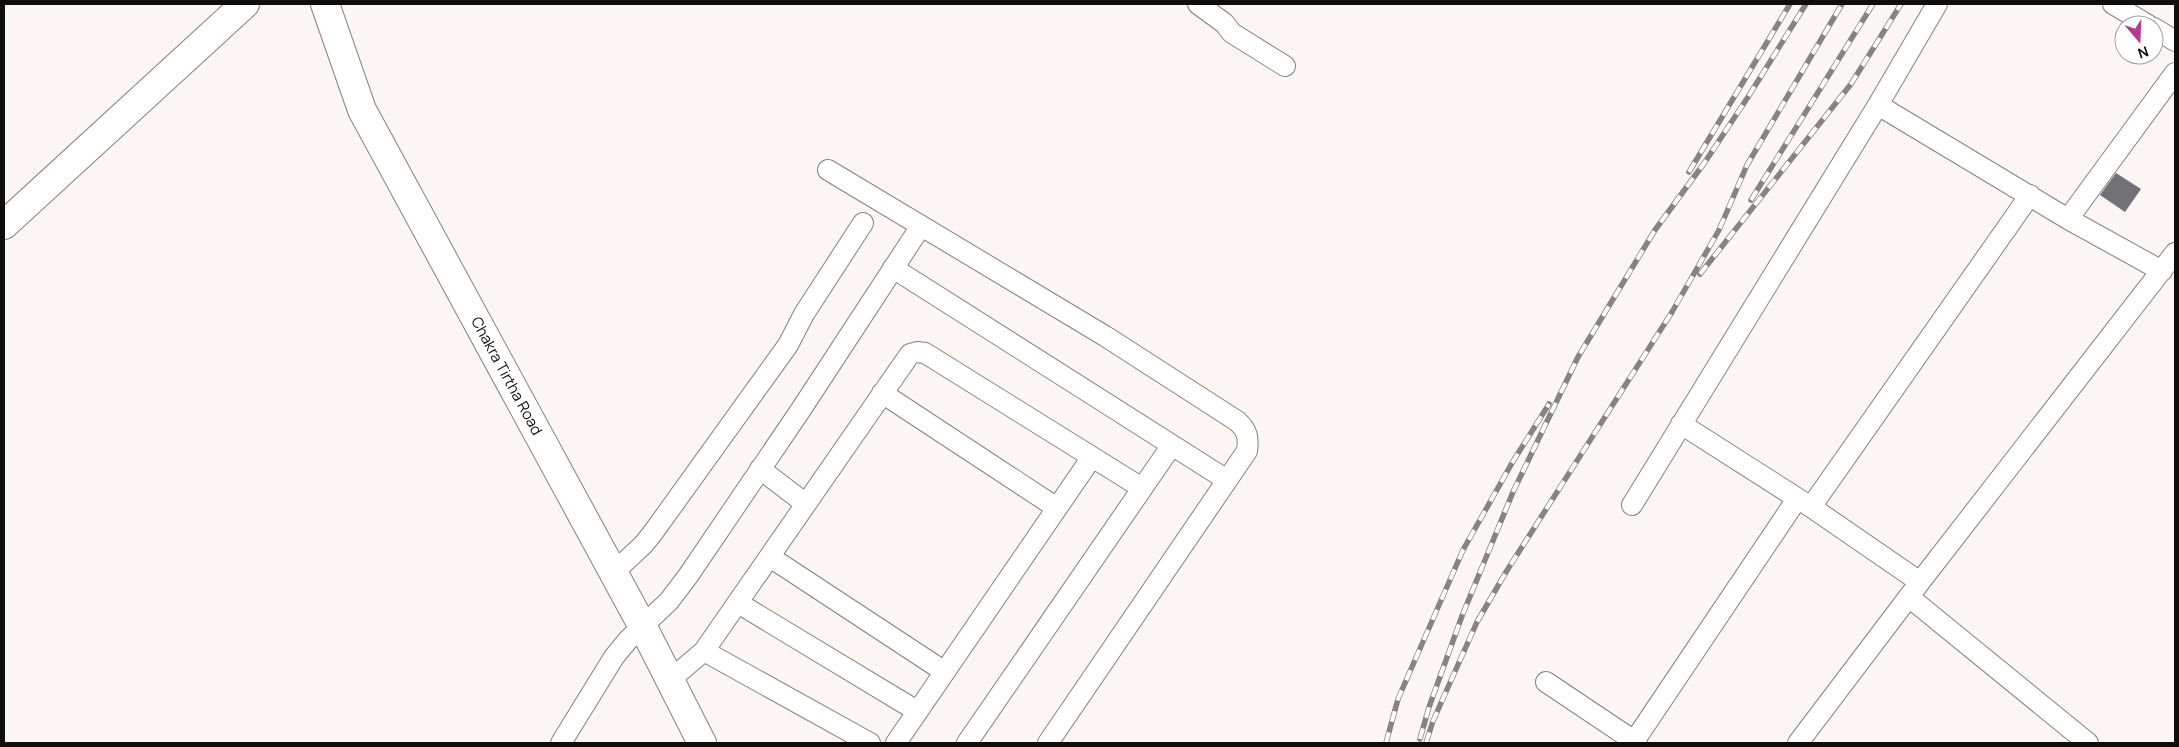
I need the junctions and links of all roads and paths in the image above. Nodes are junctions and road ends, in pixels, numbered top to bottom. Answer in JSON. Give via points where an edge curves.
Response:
{"nodes":[{"id":1,"x":245,"y":4,"type":"edge"},
{"id":2,"x":325,"y":4,"type":"edge"},
{"id":3,"x":1198,"y":4,"type":"edge"},
{"id":4,"x":1937,"y":4,"type":"edge"},
{"id":5,"x":2113,"y":4,"type":"edge"},
{"id":6,"x":2131,"y":15,"type":"edge"},
{"id":7,"x":2164,"y":34,"type":"edge"},
{"id":8,"x":2175,"y":41,"type":"edge"},
{"id":9,"x":1284,"y":66,"type":"dead end"},
{"id":10,"x":2175,"y":73,"type":"edge"},
{"id":11,"x":1878,"y":106,"type":"junction"},
{"id":12,"x":828,"y":170,"type":"dead end"},
{"id":13,"x":2030,"y":195,"type":"junction"},
{"id":14,"x":2068,"y":219,"type":"junction"},
{"id":15,"x":862,"y":223,"type":"dead end"},
{"id":16,"x":4,"y":225,"type":"edge"},
{"id":17,"x":921,"y":226,"type":"junction"},
{"id":18,"x":2175,"y":253,"type":"edge"},
{"id":19,"x":893,"y":268,"type":"junction"},
{"id":20,"x":2162,"y":271,"type":"junction"},
{"id":21,"x":882,"y":393,"type":"junction"},
{"id":22,"x":1681,"y":424,"type":"junction"},
{"id":23,"x":1172,"y":445,"type":"junction"},
{"id":24,"x":1092,"y":457,"type":"junction"},
{"id":25,"x":760,"y":469,"type":"junction"},
{"id":26,"x":1227,"y":480,"type":"junction"},
{"id":27,"x":1142,"y":488,"type":"junction"},
{"id":28,"x":1804,"y":503,"type":"junction"},
{"id":29,"x":806,"y":504,"type":"junction"},
{"id":30,"x":1632,"y":505,"type":"dead end"},
{"id":31,"x":1057,"y":508,"type":"junction"},
{"id":32,"x":770,"y":557,"type":"junction"},
{"id":33,"x":614,"y":572,"type":"junction"},
{"id":34,"x":1914,"y":589,"type":"junction"},
{"id":35,"x":738,"y":603,"type":"junction"},
{"id":36,"x":644,"y":627,"type":"junction"},
{"id":37,"x":704,"y":650,"type":"junction"},
{"id":38,"x":945,"y":672,"type":"junction"},
{"id":39,"x":670,"y":680,"type":"junction"},
{"id":40,"x":1546,"y":682,"type":"dead end"},
{"id":41,"x":918,"y":711,"type":"junction"},
{"id":42,"x":561,"y":743,"type":"edge"},
{"id":43,"x":702,"y":743,"type":"edge"},
{"id":44,"x":870,"y":743,"type":"edge"},
{"id":45,"x":896,"y":743,"type":"edge"},
{"id":46,"x":967,"y":743,"type":"edge"},
{"id":47,"x":1048,"y":743,"type":"edge"},
{"id":48,"x":1635,"y":743,"type":"edge"},
{"id":49,"x":1798,"y":743,"type":"edge"},
{"id":50,"x":2088,"y":743,"type":"edge"}],
"edges":[{"from":1,"to":16,"type":"main road"},
{"from":2,"to":33,"type":"main road","name":"Chakra Tirtha Road","via":[[362,110]]},
{"from":3,"to":9,"type":"street","via":[[1224,22],[1232,33]]},
{"from":4,"to":11,"type":"street"},
{"from":5,"to":6,"type":"street"},
{"from":7,"to":8,"type":"street"},
{"from":10,"to":14,"type":"street"},
{"from":11,"to":13,"type":"street"},
{"from":11,"to":22,"type":"street"},
{"from":12,"to":17,"type":"street"},
{"from":13,"to":14,"type":"street"},
{"from":13,"to":28,"type":"street"},
{"from":14,"to":20,"type":"street"},
{"from":15,"to":33,"type":"street","via":[[788,344],[648,540]]},
{"from":17,"to":19,"type":"street"},
{"from":17,"to":26,"type":"street","via":[[1105,336],[1237,421],[1245,428],[1247,451]]},
{"from":18,"to":20,"type":"street"},
{"from":19,"to":23,"type":"street"},
{"from":19,"to":25,"type":"street"},
{"from":20,"to":34,"type":"street"},
{"from":21,"to":24,"type":"street","via":[[910,354],[925,353]]},
{"from":21,"to":29,"type":"street"},
{"from":21,"to":31,"type":"street"},
{"from":22,"to":28,"type":"street"},
{"from":22,"to":30,"type":"street"},
{"from":23,"to":26,"type":"street"},
{"from":23,"to":27,"type":"street"},
{"from":24,"to":27,"type":"street"},
{"from":24,"to":31,"type":"street"},
{"from":25,"to":29,"type":"street"},
{"from":25,"to":36,"type":"street","via":[[688,576]]},
{"from":26,"to":47,"type":"street"},
{"from":27,"to":46,"type":"street"},
{"from":28,"to":34,"type":"street"},
{"from":28,"to":48,"type":"street"},
{"from":29,"to":32,"type":"street"},
{"from":31,"to":38,"type":"street"},
{"from":32,"to":35,"type":"street"},
{"from":32,"to":38,"type":"street"},
{"from":33,"to":36,"type":"main road","name":"Chakra Tirtha Road"},
{"from":34,"to":49,"type":"street"},
{"from":34,"to":50,"type":"street"},
{"from":35,"to":37,"type":"street"},
{"from":35,"to":41,"type":"street"},
{"from":36,"to":39,"type":"main road","name":"Chakra Tirtha Road"},
{"from":36,"to":42,"type":"street","via":[[614,657]]},
{"from":37,"to":39,"type":"street"},
{"from":37,"to":44,"type":"street"},
{"from":38,"to":41,"type":"street"},
{"from":39,"to":43,"type":"main road","name":"Chakra Tirtha Road"},
{"from":40,"to":48,"type":"street"},
{"from":41,"to":45,"type":"street"}]}
